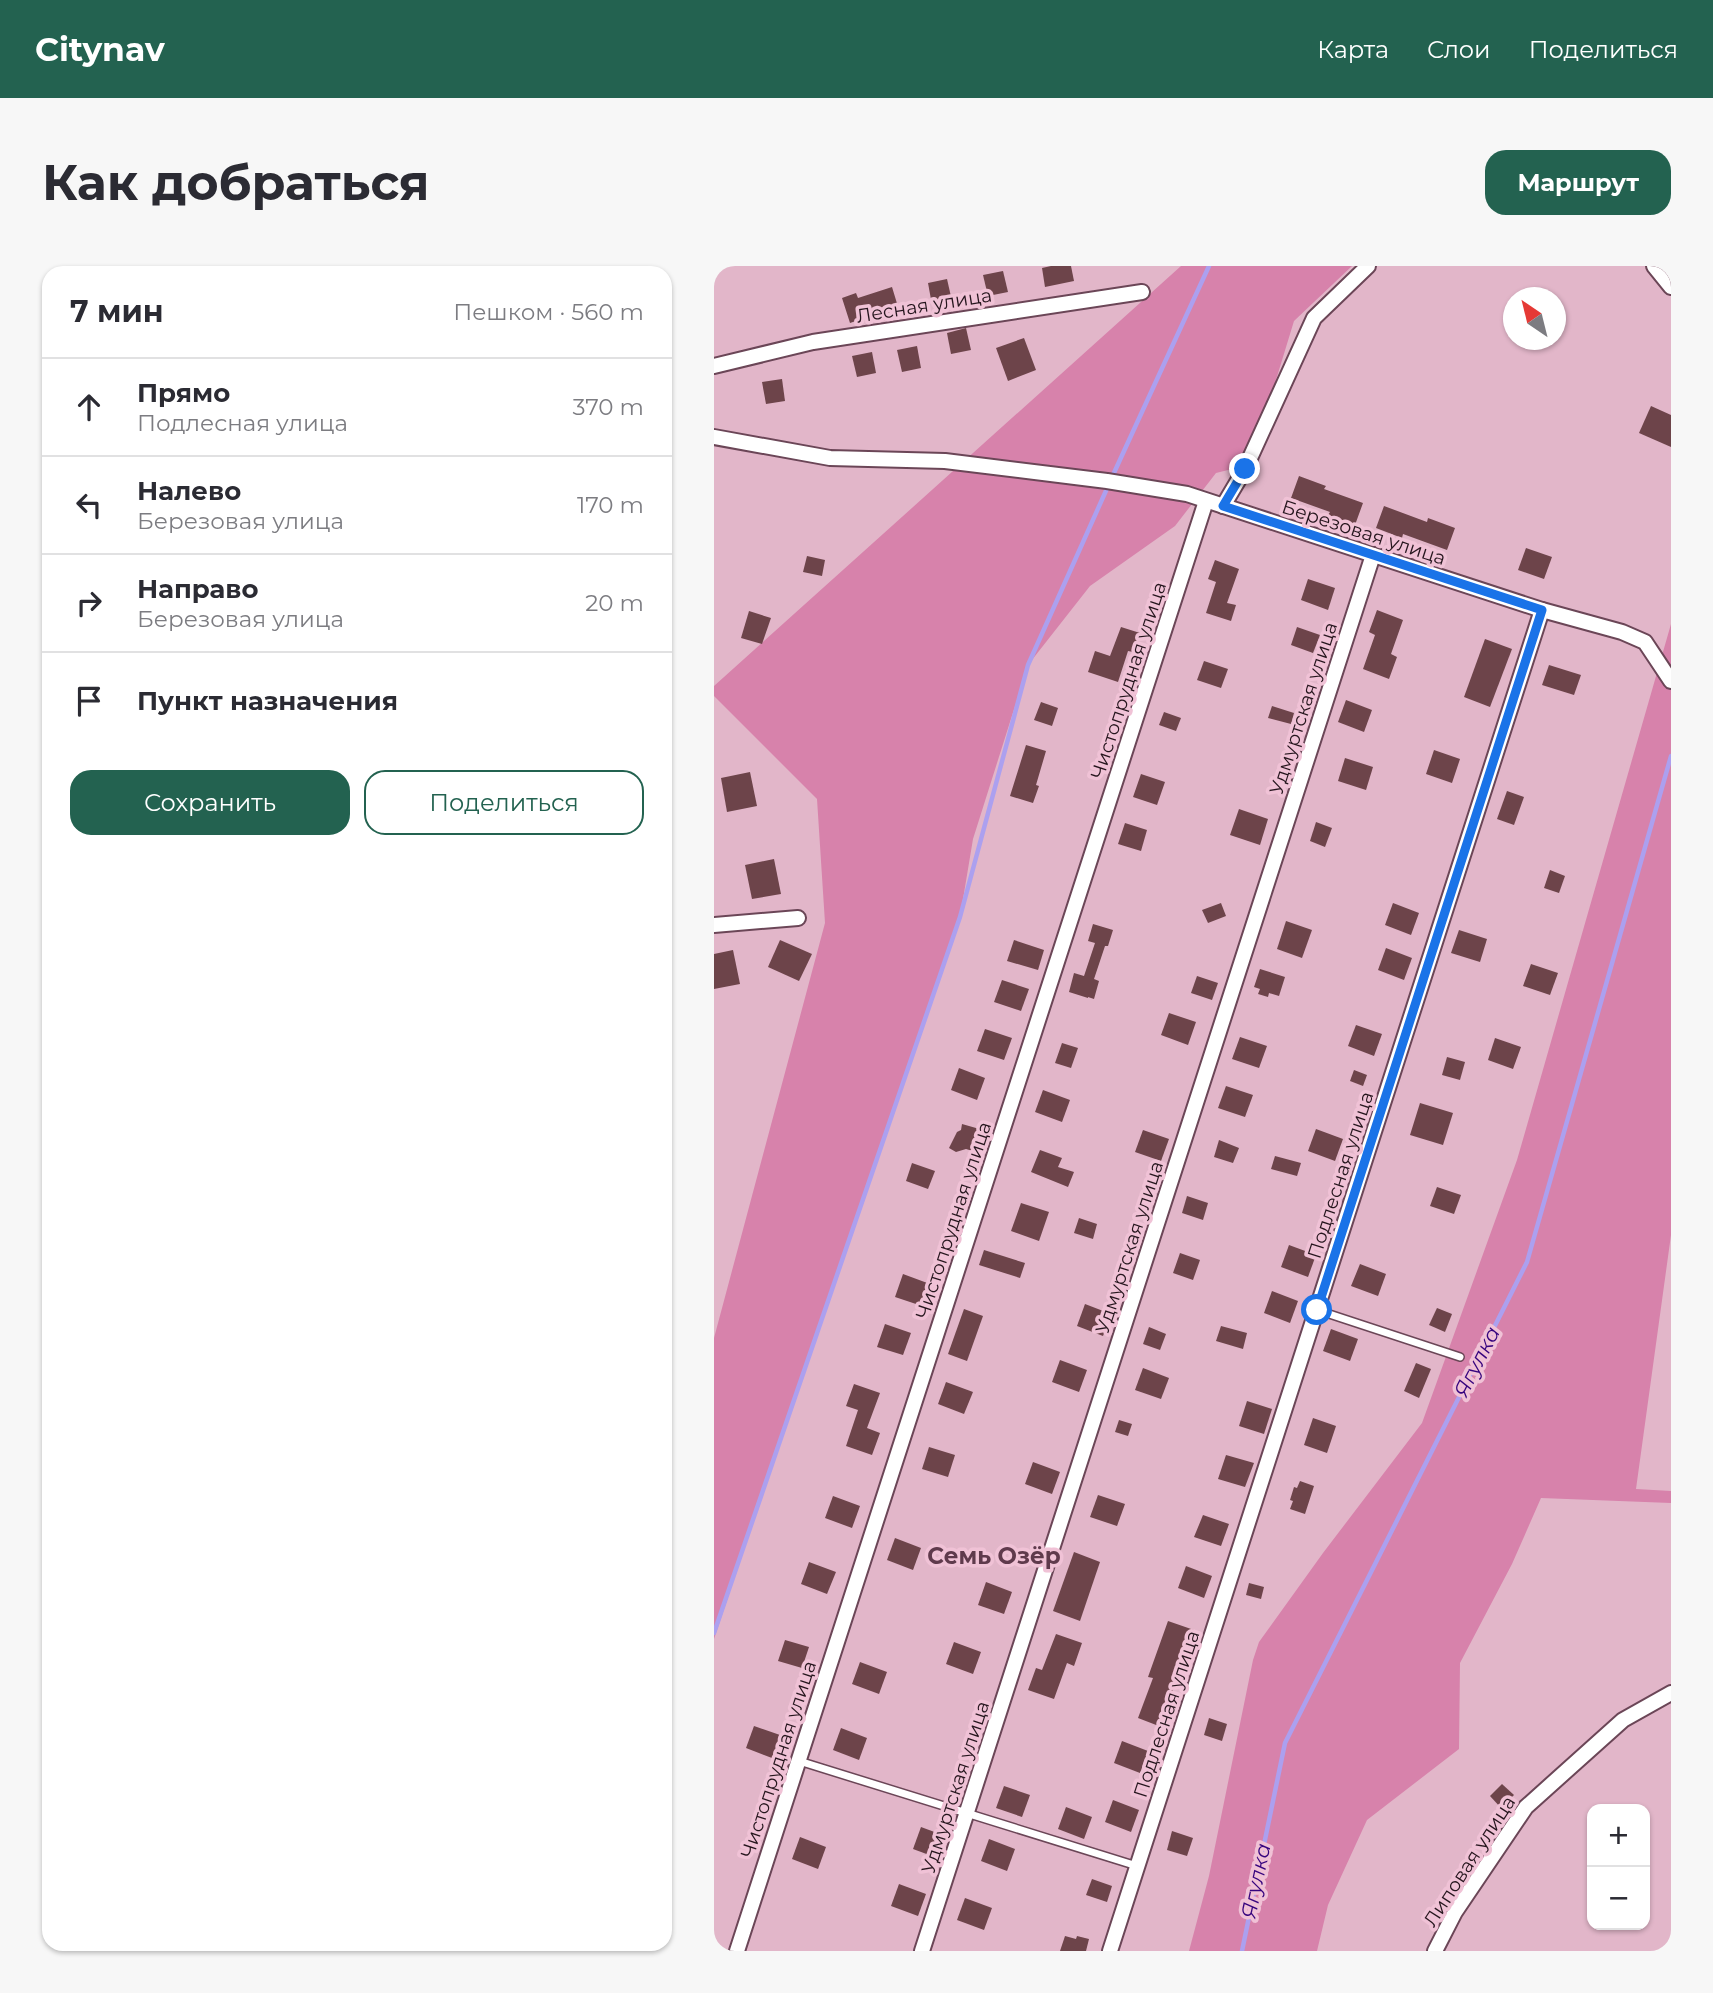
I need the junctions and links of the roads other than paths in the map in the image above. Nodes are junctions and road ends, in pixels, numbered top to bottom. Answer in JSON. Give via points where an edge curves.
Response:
{"nodes":[{"id":1,"x":1368,"y":266,"type":"edge"},
{"id":2,"x":1654,"y":266,"type":"edge"},
{"id":3,"x":1671,"y":287,"type":"edge"},
{"id":4,"x":1142,"y":292,"type":"dead end"},
{"id":5,"x":714,"y":366,"type":"edge"},
{"id":6,"x":714,"y":438,"type":"edge"},
{"id":7,"x":1206,"y":501,"type":"junction"},
{"id":8,"x":1223,"y":506,"type":"junction"},
{"id":9,"x":1373,"y":555,"type":"junction"},
{"id":10,"x":1542,"y":610,"type":"junction"},
{"id":11,"x":1671,"y":681,"type":"edge"},
{"id":12,"x":798,"y":918,"type":"dead end"},
{"id":13,"x":714,"y":925,"type":"edge"},
{"id":14,"x":1317,"y":1310,"type":"junction"},
{"id":15,"x":1460,"y":1357,"type":"dead end"},
{"id":16,"x":1671,"y":1693,"type":"edge"},
{"id":17,"x":798,"y":1761,"type":"junction"},
{"id":18,"x":967,"y":1813,"type":"junction"},
{"id":19,"x":1137,"y":1866,"type":"junction"},
{"id":20,"x":737,"y":1951,"type":"edge"},
{"id":21,"x":922,"y":1951,"type":"edge"},
{"id":22,"x":1110,"y":1951,"type":"edge"},
{"id":23,"x":1435,"y":1951,"type":"edge"}],
"edges":[{"from":1,"to":8,"type":"street","via":[[1314,318],[1245,469]]},
{"from":2,"to":3,"type":"street"},
{"from":4,"to":5,"type":"street","name":"Лесная улица","via":[[813,342]]},
{"from":6,"to":7,"type":"street","name":"Березовая улица","via":[[830,458],[945,461],[1107,481]]},
{"from":7,"to":8,"type":"street","name":"Березовая улица"},
{"from":7,"to":17,"type":"street","name":"Чистопрудная улица"},
{"from":8,"to":9,"type":"street","name":"Березовая улица"},
{"from":9,"to":10,"type":"street","name":"Березовая улица"},
{"from":9,"to":18,"type":"street","name":"Удмуртская улица"},
{"from":10,"to":11,"type":"street","name":"Березовая улица","via":[[1645,642]]},
{"from":10,"to":14,"type":"street","name":"Подлесная улица"},
{"from":12,"to":13,"type":"street"},
{"from":14,"to":15,"type":"lane"},
{"from":14,"to":19,"type":"street","name":"Подлесная улица"},
{"from":16,"to":23,"type":"street","name":"Липовая улица","via":[[1623,1720],[1526,1807],[1455,1912]]},
{"from":17,"to":18,"type":"lane"},
{"from":17,"to":20,"type":"street","name":"Чистопрудная улица"},
{"from":18,"to":19,"type":"lane"},
{"from":18,"to":21,"type":"street","name":"Удмуртская улица"},
{"from":19,"to":22,"type":"street","name":"Подлесная улица"}]}
